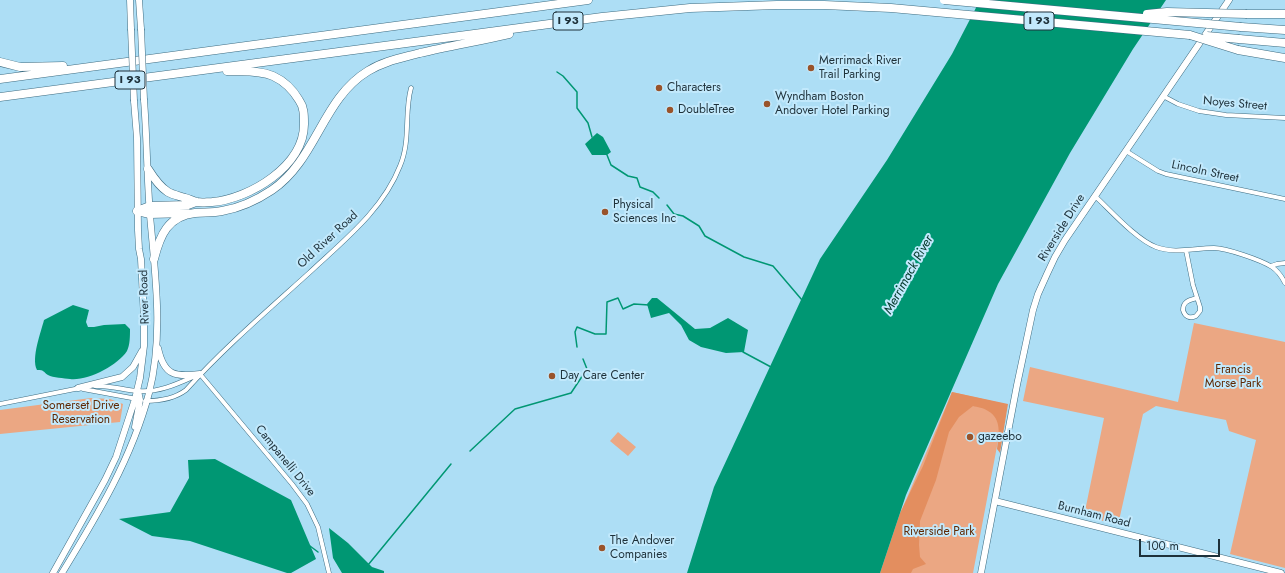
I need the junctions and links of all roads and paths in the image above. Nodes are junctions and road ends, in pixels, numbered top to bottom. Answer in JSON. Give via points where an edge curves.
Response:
{"nodes":[{"id":1,"x":130,"y":0,"type":"edge"},
{"id":2,"x":139,"y":0,"type":"edge"},
{"id":3,"x":588,"y":0,"type":"edge"},
{"id":4,"x":944,"y":0,"type":"edge"},
{"id":5,"x":1229,"y":0,"type":"edge"},
{"id":6,"x":1285,"y":14,"type":"edge"},
{"id":7,"x":1125,"y":16,"type":"junction"},
{"id":8,"x":547,"y":24,"type":"junction"},
{"id":9,"x":1285,"y":30,"type":"edge"},
{"id":10,"x":1190,"y":35,"type":"junction"},
{"id":11,"x":1285,"y":44,"type":"edge"},
{"id":12,"x":1285,"y":58,"type":"edge"},
{"id":13,"x":0,"y":62,"type":"edge"},
{"id":14,"x":106,"y":65,"type":"junction"},
{"id":15,"x":203,"y":71,"type":"junction"},
{"id":16,"x":0,"y":79,"type":"edge"},
{"id":17,"x":411,"y":88,"type":"dead end"},
{"id":18,"x":1163,"y":96,"type":"junction"},
{"id":19,"x":0,"y":97,"type":"edge"},
{"id":20,"x":1285,"y":118,"type":"edge"},
{"id":21,"x":1126,"y":151,"type":"junction"},
{"id":22,"x":148,"y":169,"type":"junction"},
{"id":23,"x":1095,"y":196,"type":"junction"},
{"id":24,"x":1285,"y":199,"type":"edge"},
{"id":25,"x":196,"y":202,"type":"junction"},
{"id":26,"x":150,"y":210,"type":"junction"},
{"id":27,"x":137,"y":211,"type":"junction"},
{"id":28,"x":194,"y":213,"type":"junction"},
{"id":29,"x":1186,"y":250,"type":"junction"},
{"id":30,"x":154,"y":259,"type":"junction"},
{"id":31,"x":1285,"y":263,"type":"edge"},
{"id":32,"x":1271,"y":266,"type":"junction"},
{"id":33,"x":1285,"y":283,"type":"edge"},
{"id":34,"x":1197,"y":298,"type":"junction"},
{"id":35,"x":156,"y":343,"type":"junction"},
{"id":36,"x":144,"y":346,"type":"junction"},
{"id":37,"x":200,"y":374,"type":"junction"},
{"id":38,"x":78,"y":388,"type":"junction"},
{"id":39,"x":138,"y":391,"type":"junction"},
{"id":40,"x":149,"y":392,"type":"junction"},
{"id":41,"x":140,"y":400,"type":"junction"},
{"id":42,"x":0,"y":404,"type":"edge"},
{"id":43,"x":995,"y":501,"type":"junction"},
{"id":44,"x":53,"y":573,"type":"edge"},
{"id":45,"x":62,"y":573,"type":"edge"},
{"id":46,"x":329,"y":573,"type":"edge"},
{"id":47,"x":981,"y":573,"type":"edge"},
{"id":48,"x":1281,"y":573,"type":"edge"}],
"edges":[{"from":1,"to":27,"type":"main road","name":"River Road","bridge":true,"via":[[137,138]]},
{"from":2,"to":22,"type":"main road","name":"River Road","bridge":true},
{"from":3,"to":14,"type":"highway","number":"I 93"},
{"from":4,"to":7,"type":"highway","number":"I 93","bridge":true},
{"from":5,"to":18,"type":"main road","name":"Riverside Drive"},
{"from":6,"to":7,"type":"highway","bridge":true,"via":[[1167,12]]},
{"from":7,"to":9,"type":"highway","number":"I 93","bridge":true},
{"from":8,"to":10,"type":"highway","number":"I 93","via":[[662,10],[824,5],[891,8]]},
{"from":8,"to":15,"type":"highway","number":"I 93"},
{"from":8,"to":28,"type":"highway","via":[[379,65],[354,82],[338,100],[304,157],[282,182],[240,207]]},
{"from":10,"to":11,"type":"highway","number":"I 93","bridge":true},
{"from":10,"to":12,"type":"highway","bridge":true,"via":[[1238,50]]},
{"from":13,"to":14,"type":"highway","via":[[20,67]]},
{"from":14,"to":16,"type":"highway","number":"I 93"},
{"from":15,"to":19,"type":"highway","number":"I 93"},
{"from":15,"to":25,"type":"highway","via":[[263,73],[282,81],[302,104],[304,128],[299,147],[283,168],[259,186],[226,200]]},
{"from":17,"to":37,"type":"street","name":"Old River Road","via":[[408,98],[407,136],[401,164],[381,202],[348,237],[227,346]]},
{"from":18,"to":20,"type":"street","name":"Noyes Street","via":[[1199,111]]},
{"from":18,"to":21,"type":"main road","name":"Riverside Drive"},
{"from":21,"to":23,"type":"main road","name":"Riverside Drive"},
{"from":21,"to":24,"type":"street","name":"Lincoln Street","via":[[1166,174]]},
{"from":22,"to":25,"type":"highway","via":[[168,192]]},
{"from":22,"to":26,"type":"main road","name":"River Road"},
{"from":23,"to":29,"type":"street","via":[[1148,243],[1170,250]]},
{"from":23,"to":43,"type":"main road","name":"Riverside Drive","via":[[1055,257],[1038,294],[1028,331]]},
{"from":25,"to":26,"type":"highway"},
{"from":26,"to":27,"type":"highway"},
{"from":26,"to":28,"type":"highway"},
{"from":26,"to":30,"type":"main road","name":"River Road"},
{"from":27,"to":36,"type":"main road","name":"River Road"},
{"from":28,"to":30,"type":"highway","via":[[181,217],[168,226],[160,239]]},
{"from":29,"to":32,"type":"street","via":[[1220,249]]},
{"from":29,"to":34,"type":"street"},
{"from":30,"to":35,"type":"main road","name":"River Road"},
{"from":31,"to":32,"type":"street"},
{"from":32,"to":33,"type":"street"},
{"from":34,"to":34,"type":"street","via":[[1184,305],[1183,310],[1187,316],[1194,317],[1199,313]]},
{"from":35,"to":37,"type":"main road","via":[[165,368],[172,373]]},
{"from":35,"to":40,"type":"main road","name":"River Road"},
{"from":36,"to":38,"type":"main road","via":[[133,367],[122,377]]},
{"from":36,"to":39,"type":"main road","name":"River Road"},
{"from":37,"to":40,"type":"street","name":"Old River Road"},
{"from":37,"to":41,"type":"street","name":"Old River Road","via":[[179,395],[161,400]]},
{"from":37,"to":46,"type":"street","name":"Campanelli Drive","via":[[307,504],[318,527]]},
{"from":38,"to":39,"type":"street","via":[[106,386]]},
{"from":38,"to":41,"type":"street","name":"Old River Road"},
{"from":38,"to":42,"type":"street"},
{"from":39,"to":40,"type":"street"},
{"from":39,"to":41,"type":"main road","name":"River Road"},
{"from":40,"to":41,"type":"main road","name":"River Road"},
{"from":41,"to":44,"type":"main road","name":"River Road","via":[[105,480]]},
{"from":41,"to":45,"type":"main road","name":"River Road","via":[[140,424],[128,451],[102,506]]},
{"from":43,"to":47,"type":"main road","name":"Riverside Drive"},
{"from":43,"to":48,"type":"main road","name":"Burnham Road"}]}
